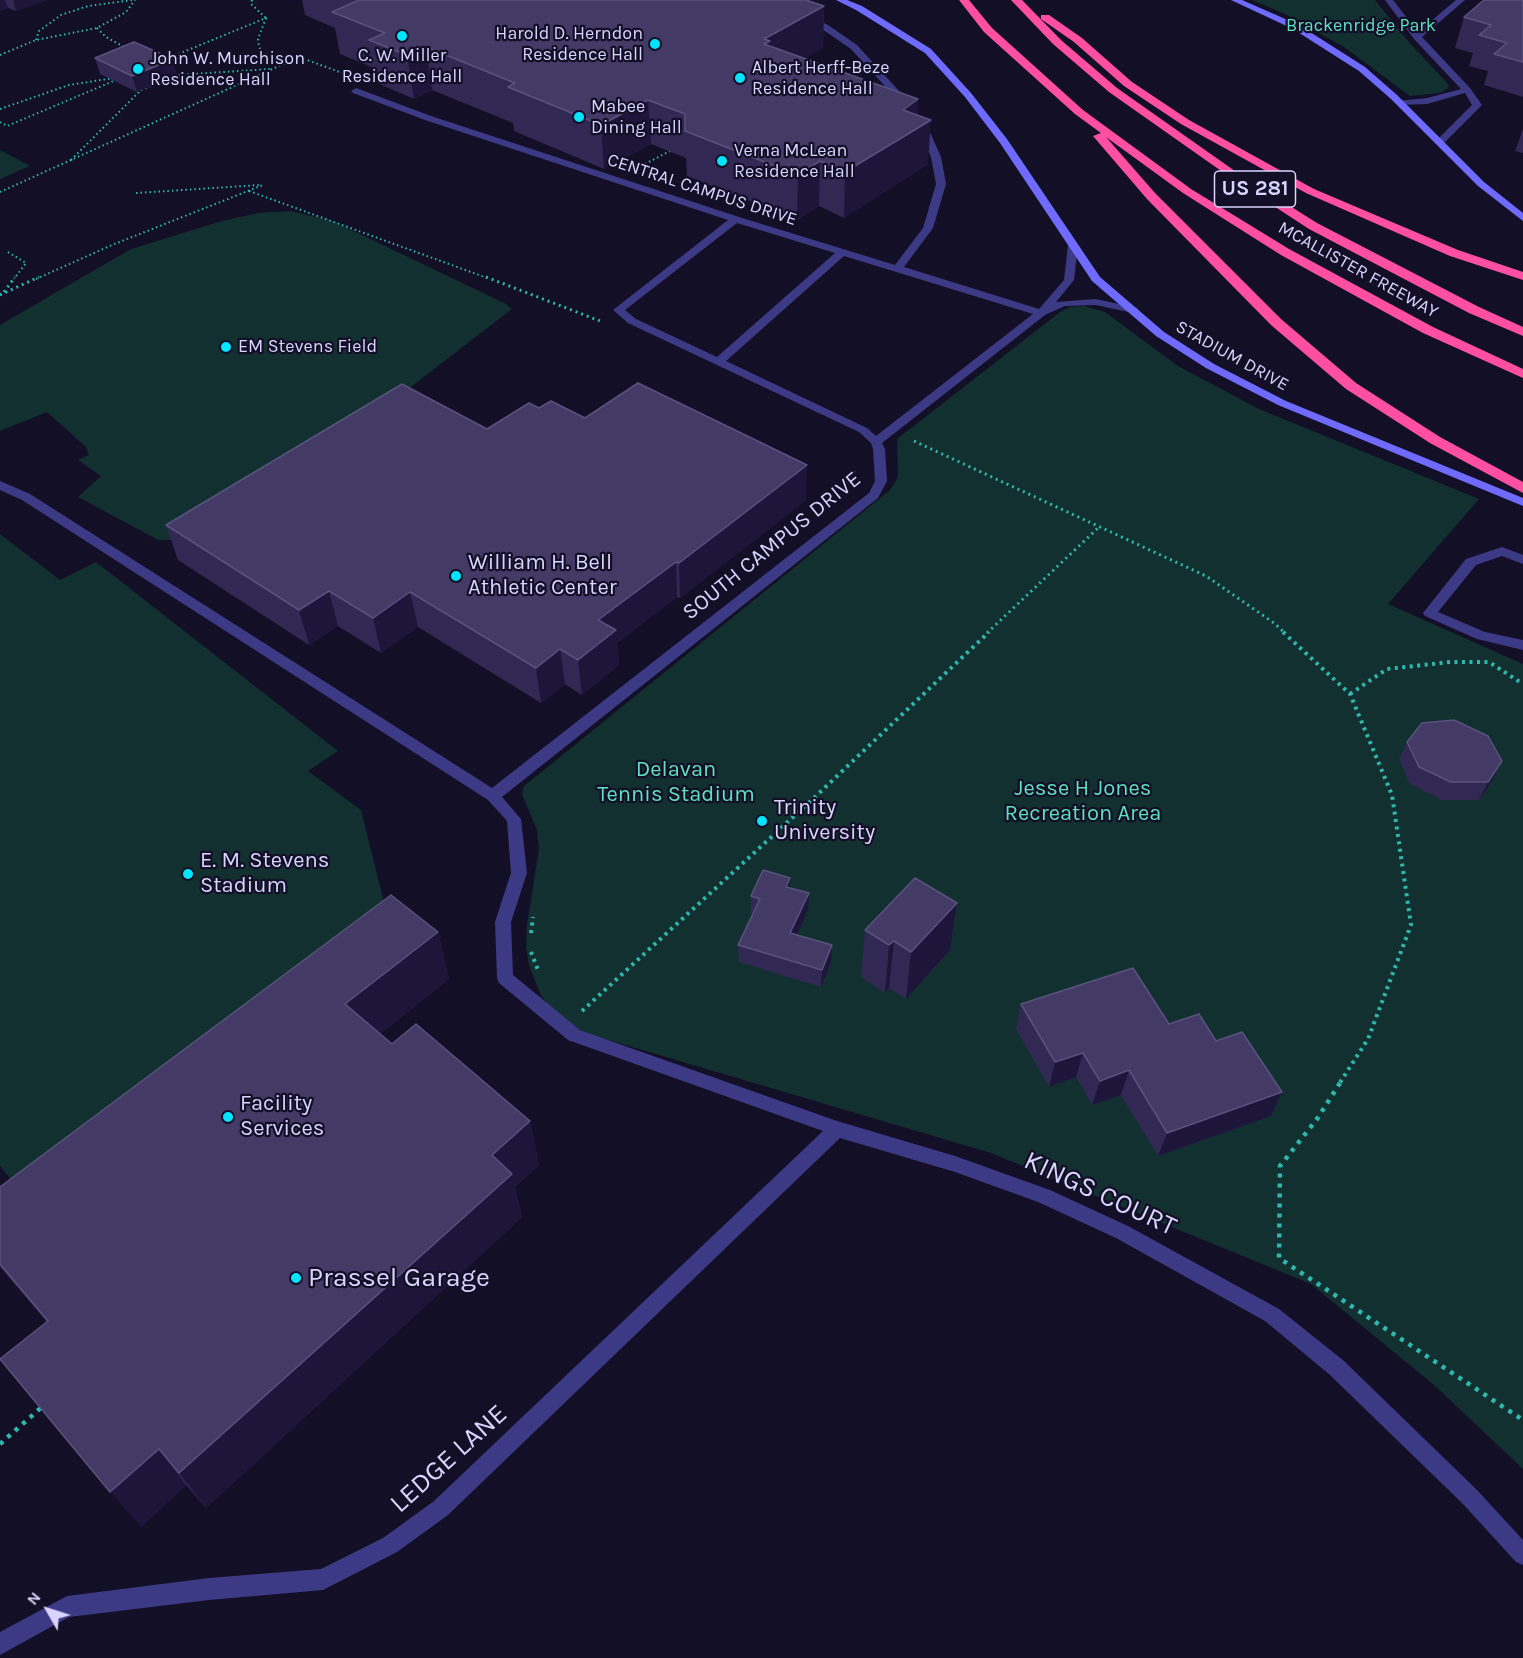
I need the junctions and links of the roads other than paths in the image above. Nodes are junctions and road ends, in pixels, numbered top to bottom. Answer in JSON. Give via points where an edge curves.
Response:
{"nodes":[{"id":1,"x":840,"y":0,"type":"edge"},
{"id":2,"x":964,"y":0,"type":"edge"},
{"id":3,"x":1018,"y":0,"type":"edge"},
{"id":4,"x":1235,"y":0,"type":"edge"},
{"id":5,"x":1389,"y":0,"type":"edge"},
{"id":6,"x":1461,"y":0,"type":"edge"},
{"id":7,"x":795,"y":13,"type":"edge"},
{"id":8,"x":1417,"y":37,"type":"junction"},
{"id":9,"x":1467,"y":90,"type":"junction"},
{"id":10,"x":356,"y":91,"type":"dead end"},
{"id":11,"x":1401,"y":103,"type":"junction"},
{"id":12,"x":1079,"y":112,"type":"junction"},
{"id":13,"x":1439,"y":143,"type":"junction"},
{"id":14,"x":1523,"y":218,"type":"edge"},
{"id":15,"x":735,"y":219,"type":"junction"},
{"id":16,"x":1073,"y":245,"type":"junction"},
{"id":17,"x":842,"y":252,"type":"junction"},
{"id":18,"x":897,"y":269,"type":"junction"},
{"id":19,"x":1523,"y":276,"type":"edge"},
{"id":20,"x":1133,"y":310,"type":"junction"},
{"id":21,"x":1041,"y":313,"type":"junction"},
{"id":22,"x":1523,"y":332,"type":"edge"},
{"id":23,"x":718,"y":362,"type":"junction"},
{"id":24,"x":1523,"y":374,"type":"edge"},
{"id":25,"x":876,"y":442,"type":"junction"},
{"id":26,"x":0,"y":485,"type":"edge"},
{"id":27,"x":1523,"y":488,"type":"edge"},
{"id":28,"x":1523,"y":502,"type":"edge"},
{"id":29,"x":1523,"y":560,"type":"edge"},
{"id":30,"x":1523,"y":645,"type":"edge"},
{"id":31,"x":493,"y":796,"type":"junction"},
{"id":32,"x":837,"y":1129,"type":"junction"},
{"id":33,"x":1521,"y":1553,"type":"edge"},
{"id":34,"x":0,"y":1644,"type":"edge"}],
"edges":[{"from":1,"to":16,"type":"main road","name":"STADIUM DRIVE","via":[[928,51],[1004,141]]},
{"from":2,"to":12,"type":"highway","name":"MCALLISTER FREEWAY","number":"US 281","via":[[988,30]]},
{"from":3,"to":19,"type":"highway","via":[[1078,40],[1128,84],[1237,151],[1320,195],[1454,253]]},
{"from":3,"to":22,"type":"highway","name":"MCALLISTER FREEWAY","number":"US 281","via":[[1113,90],[1238,178],[1313,226]]},
{"from":4,"to":11,"type":"main road","via":[[1327,45]]},
{"from":5,"to":8,"type":"street"},
{"from":6,"to":8,"type":"street"},
{"from":7,"to":18,"type":"street","via":[[854,47],[924,125],[941,184],[928,228]]},
{"from":8,"to":9,"type":"street"},
{"from":9,"to":11,"type":"street"},
{"from":9,"to":13,"type":"street","via":[[1477,105]]},
{"from":10,"to":15,"type":"street","name":"CENTRAL CAMPUS DRIVE"},
{"from":11,"to":13,"type":"main road"},
{"from":12,"to":24,"type":"highway","name":"MCALLISTER FREEWAY","number":"US 281","via":[[1187,191],[1286,252],[1428,330]]},
{"from":12,"to":27,"type":"highway","via":[[1184,230],[1276,322],[1343,379],[1435,440]]},
{"from":13,"to":14,"type":"main road"},
{"from":15,"to":17,"type":"street","name":"CENTRAL CAMPUS DRIVE"},
{"from":15,"to":23,"type":"street","via":[[618,310],[632,321]]},
{"from":16,"to":20,"type":"main road","name":"STADIUM DRIVE","via":[[1096,279]]},
{"from":16,"to":21,"type":"street","via":[[1069,280]]},
{"from":17,"to":18,"type":"street","name":"CENTRAL CAMPUS DRIVE"},
{"from":17,"to":23,"type":"street"},
{"from":18,"to":21,"type":"street","name":"CENTRAL CAMPUS DRIVE"},
{"from":20,"to":21,"type":"street","via":[[1096,302],[1064,303]]},
{"from":20,"to":28,"type":"main road","name":"STADIUM DRIVE","via":[[1160,334],[1210,366],[1282,403]]},
{"from":21,"to":25,"type":"street"},
{"from":23,"to":25,"type":"street","via":[[863,430]]},
{"from":25,"to":31,"type":"street","name":"SOUTH CAMPUS DRIVE","via":[[881,481],[874,495]]},
{"from":26,"to":31,"type":"street","name":"KINGS COURT","via":[[26,497]]},
{"from":29,"to":30,"type":"street","via":[[1502,551],[1471,562],[1430,613],[1482,636]]},
{"from":31,"to":32,"type":"street","name":"KINGS COURT","via":[[514,819],[519,873],[503,922],[505,978],[574,1035]]},
{"from":32,"to":33,"type":"street","name":"KINGS COURT","via":[[955,1164],[1044,1196],[1122,1232],[1272,1315],[1337,1368],[1470,1497]]},
{"from":32,"to":34,"type":"street","name":"LEDGE LANE","via":[[441,1508],[390,1545],[323,1579],[67,1607]]}]}
